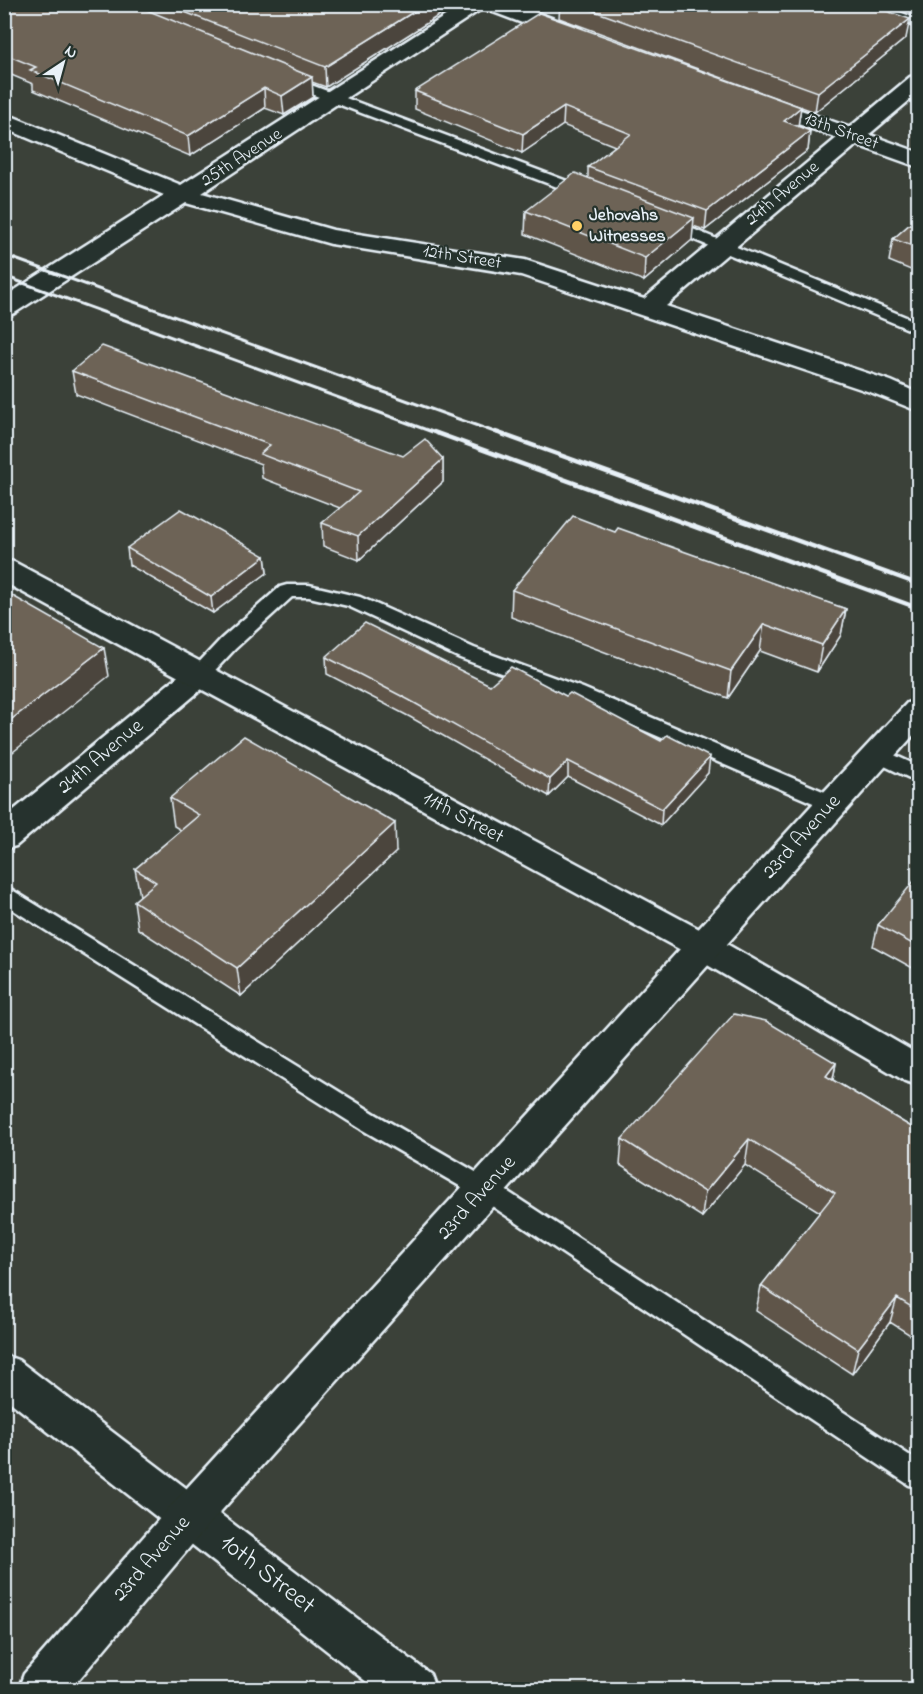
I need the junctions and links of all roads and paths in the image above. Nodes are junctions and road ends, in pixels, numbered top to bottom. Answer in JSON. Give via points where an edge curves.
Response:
{"nodes":[{"id":1,"x":478,"y":4,"type":"edge"},
{"id":2,"x":493,"y":4,"type":"edge"},
{"id":3,"x":864,"y":4,"type":"edge"},
{"id":4,"x":918,"y":23,"type":"edge"},
{"id":5,"x":594,"y":42,"type":"edge"},
{"id":6,"x":270,"y":73,"type":"edge"},
{"id":7,"x":918,"y":82,"type":"edge"},
{"id":8,"x":740,"y":95,"type":"edge"},
{"id":9,"x":335,"y":99,"type":"junction"},
{"id":10,"x":4,"y":120,"type":"edge"},
{"id":11,"x":853,"y":136,"type":"junction"},
{"id":12,"x":918,"y":160,"type":"edge"},
{"id":13,"x":184,"y":195,"type":"junction"},
{"id":14,"x":600,"y":199,"type":"edge"},
{"id":15,"x":655,"y":219,"type":"edge"},
{"id":16,"x":722,"y":244,"type":"junction"},
{"id":17,"x":649,"y":308,"type":"junction"},
{"id":18,"x":4,"y":309,"type":"edge"},
{"id":19,"x":918,"y":328,"type":"edge"},
{"id":20,"x":918,"y":403,"type":"edge"},
{"id":21,"x":4,"y":569,"type":"edge"},
{"id":22,"x":198,"y":676,"type":"junction"},
{"id":23,"x":918,"y":711,"type":"edge"},
{"id":24,"x":879,"y":755,"type":"junction"},
{"id":25,"x":918,"y":775,"type":"edge"},
{"id":26,"x":832,"y":803,"type":"junction"},
{"id":27,"x":4,"y":837,"type":"edge"},
{"id":28,"x":4,"y":893,"type":"edge"},
{"id":29,"x":704,"y":947,"type":"junction"},
{"id":30,"x":918,"y":1071,"type":"edge"},
{"id":31,"x":484,"y":1189,"type":"junction"},
{"id":32,"x":4,"y":1373,"type":"edge"},
{"id":33,"x":918,"y":1476,"type":"edge"},
{"id":34,"x":190,"y":1515,"type":"junction"},
{"id":35,"x":40,"y":1689,"type":"edge"},
{"id":36,"x":414,"y":1689,"type":"edge"}],
"edges":[{"from":1,"to":9,"type":"street","name":"25th Avenue"},
{"from":2,"to":5,"type":"street"},
{"from":3,"to":4,"type":"lane"},
{"from":6,"to":9,"type":"lane"},
{"from":7,"to":11,"type":"street","name":"24th Avenue"},
{"from":8,"to":11,"type":"street","name":"13th Street"},
{"from":9,"to":13,"type":"street","name":"25th Avenue"},
{"from":9,"to":14,"type":"lane"},
{"from":10,"to":13,"type":"street","name":"12th Street"},
{"from":11,"to":12,"type":"street","name":"13th Street"},
{"from":11,"to":16,"type":"street","name":"24th Avenue"},
{"from":13,"to":17,"type":"street","name":"12th Street","via":[[331,237],[525,268]]},
{"from":13,"to":18,"type":"street","name":"25th Avenue"},
{"from":15,"to":16,"type":"lane"},
{"from":16,"to":17,"type":"street","name":"24th Avenue"},
{"from":16,"to":19,"type":"lane"},
{"from":17,"to":20,"type":"street","name":"12th Street","via":[[882,387]]},
{"from":21,"to":22,"type":"street","name":"11th Street"},
{"from":22,"to":26,"type":"lane","via":[[287,591],[309,591],[353,602]]},
{"from":22,"to":27,"type":"street","name":"24th Avenue"},
{"from":22,"to":29,"type":"street","name":"11th Street"},
{"from":23,"to":24,"type":"street","name":"23rd Avenue"},
{"from":24,"to":25,"type":"lane"},
{"from":24,"to":26,"type":"street","name":"23rd Avenue"},
{"from":26,"to":29,"type":"street","name":"23rd Avenue"},
{"from":28,"to":31,"type":"lane","via":[[369,1122]]},
{"from":29,"to":30,"type":"street","name":"11th Street"},
{"from":29,"to":31,"type":"street","name":"23rd Avenue"},
{"from":31,"to":33,"type":"lane"},
{"from":31,"to":34,"type":"street","name":"23rd Avenue"},
{"from":32,"to":34,"type":"street","name":"10th Street"},
{"from":34,"to":35,"type":"street","name":"23rd Avenue"},
{"from":34,"to":36,"type":"street","name":"10th Street"}]}
